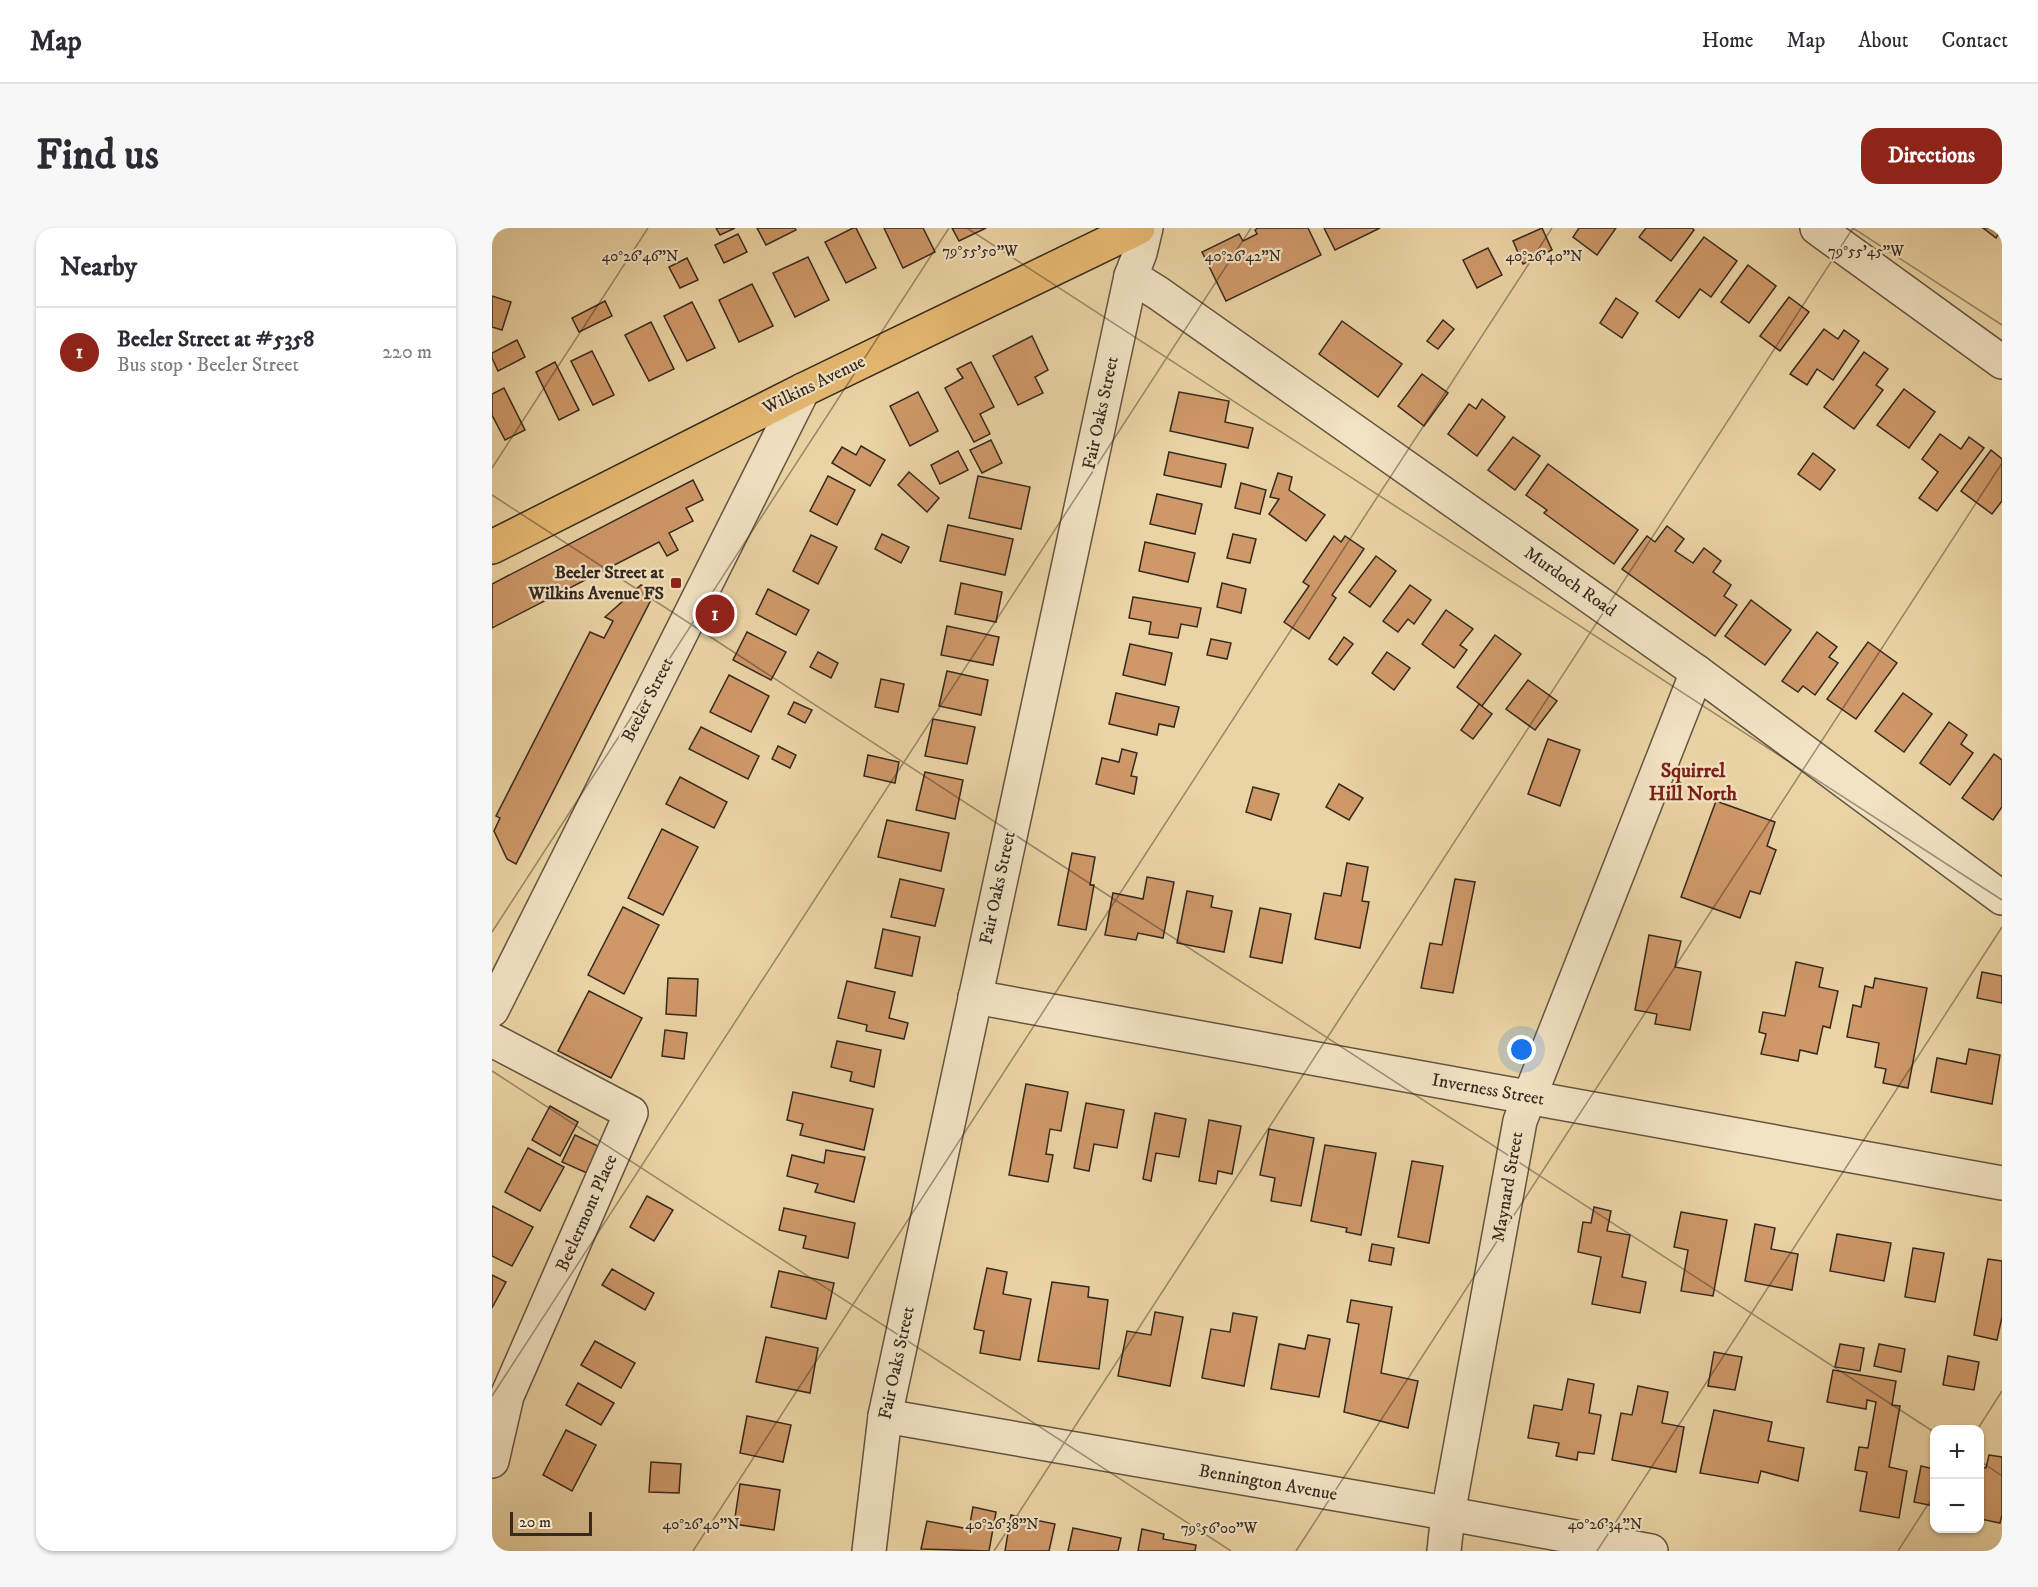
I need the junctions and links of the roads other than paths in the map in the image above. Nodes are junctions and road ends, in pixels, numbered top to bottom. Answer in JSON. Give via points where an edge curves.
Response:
{"nodes":[{"id":1,"x":1138,"y":228,"type":"edge"},
{"id":2,"x":1146,"y":228,"type":"edge"},
{"id":3,"x":1817,"y":228,"type":"edge"},
{"id":4,"x":1131,"y":276,"type":"junction"},
{"id":5,"x":2002,"y":362,"type":"edge"},
{"id":6,"x":803,"y":390,"type":"junction"},
{"id":7,"x":492,"y":547,"type":"edge"},
{"id":8,"x":1697,"y":672,"type":"junction"},
{"id":9,"x":2002,"y":898,"type":"edge"},
{"id":10,"x":975,"y":997,"type":"junction"},
{"id":11,"x":492,"y":1010,"type":"edge"},
{"id":12,"x":492,"y":1040,"type":"edge"},
{"id":13,"x":1529,"y":1096,"type":"junction"},
{"id":14,"x":2002,"y":1183,"type":"edge"},
{"id":15,"x":885,"y":1416,"type":"junction"},
{"id":16,"x":492,"y":1461,"type":"edge"},
{"id":17,"x":1448,"y":1514,"type":"junction"},
{"id":18,"x":870,"y":1551,"type":"edge"},
{"id":19,"x":1444,"y":1551,"type":"edge"},
{"id":20,"x":1651,"y":1551,"type":"edge"}],
"edges":[{"from":1,"to":6,"type":"main road","name":"Wilkins Avenue"},
{"from":2,"to":4,"type":"street","name":"Fair Oaks Street"},
{"from":3,"to":5,"type":"street"},
{"from":4,"to":8,"type":"street","name":"Murdoch Road"},
{"from":4,"to":10,"type":"street","name":"Fair Oaks Street"},
{"from":6,"to":7,"type":"main road","name":"Wilkins Avenue"},
{"from":6,"to":11,"type":"street","name":"Beeler Street"},
{"from":8,"to":9,"type":"street","name":"Murdoch Road"},
{"from":8,"to":13,"type":"street","name":"Maynard Street"},
{"from":10,"to":13,"type":"street","name":"Inverness Street"},
{"from":10,"to":15,"type":"street","name":"Fair Oaks Street"},
{"from":12,"to":16,"type":"street","name":"Beelermont Place","via":[[631,1113],[507,1396]]},
{"from":13,"to":14,"type":"street","name":"Inverness Street"},
{"from":13,"to":17,"type":"street","name":"Maynard Street","via":[[1520,1121]]},
{"from":15,"to":17,"type":"street","name":"Bennington Avenue"},
{"from":15,"to":18,"type":"street","name":"Fair Oaks Street"},
{"from":17,"to":19,"type":"street","name":"Maynard Street"},
{"from":17,"to":20,"type":"street","name":"Bennington Avenue"}]}
